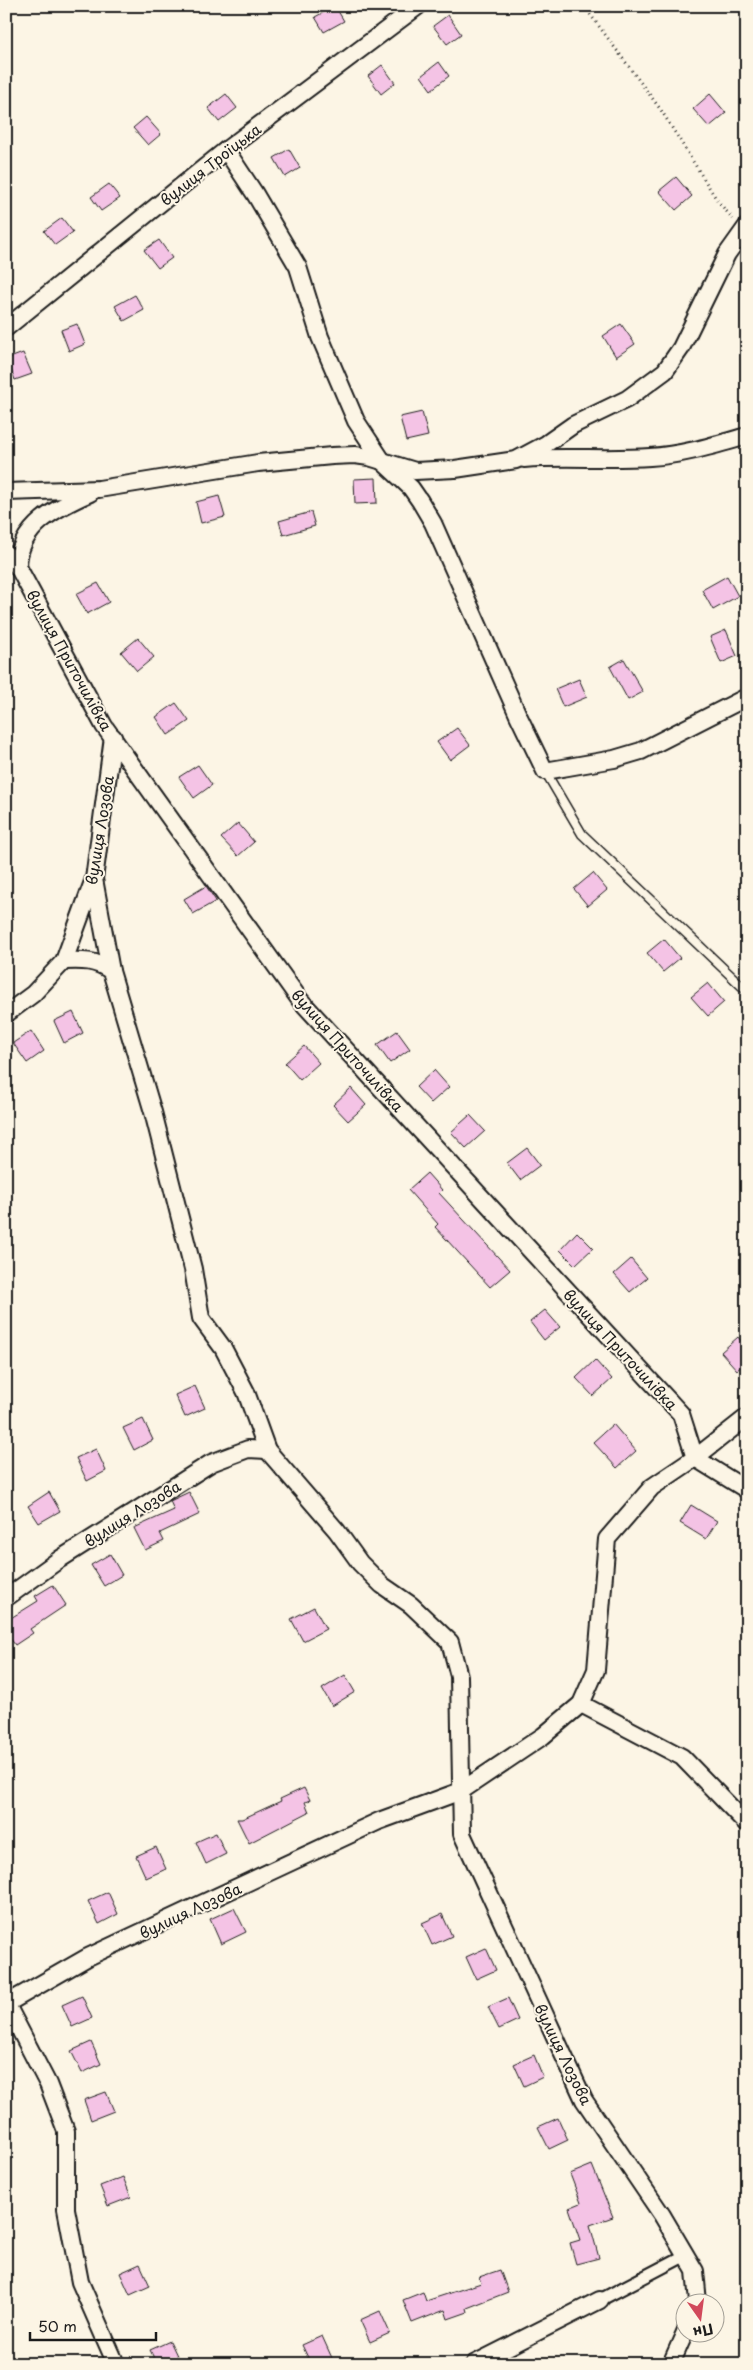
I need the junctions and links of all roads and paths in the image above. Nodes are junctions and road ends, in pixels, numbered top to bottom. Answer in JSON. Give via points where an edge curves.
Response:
{"nodes":[{"id":1,"x":418,"y":6,"type":"edge"},
{"id":2,"x":584,"y":6,"type":"edge"},
{"id":3,"x":226,"y":150,"type":"junction"},
{"id":4,"x":745,"y":231,"type":"edge"},
{"id":5,"x":6,"y":328,"type":"edge"},
{"id":6,"x":747,"y":436,"type":"edge"},
{"id":7,"x":516,"y":460,"type":"junction"},
{"id":8,"x":383,"y":462,"type":"junction"},
{"id":9,"x":100,"y":489,"type":"junction"},
{"id":10,"x":6,"y":492,"type":"edge"},
{"id":11,"x":6,"y":554,"type":"edge"},
{"id":12,"x":18,"y":567,"type":"junction"},
{"id":13,"x":747,"y":697,"type":"edge"},
{"id":14,"x":113,"y":737,"type":"junction"},
{"id":15,"x":545,"y":771,"type":"junction"},
{"id":16,"x":94,"y":879,"type":"junction"},
{"id":17,"x":64,"y":961,"type":"junction"},
{"id":18,"x":111,"y":971,"type":"junction"},
{"id":19,"x":747,"y":992,"type":"edge"},
{"id":20,"x":6,"y":1014,"type":"edge"},
{"id":21,"x":747,"y":1417,"type":"edge"},
{"id":22,"x":267,"y":1450,"type":"junction"},
{"id":23,"x":695,"y":1458,"type":"junction"},
{"id":24,"x":747,"y":1490,"type":"edge"},
{"id":25,"x":6,"y":1598,"type":"edge"},
{"id":26,"x":581,"y":1704,"type":"junction"},
{"id":27,"x":461,"y":1792,"type":"junction"},
{"id":28,"x":747,"y":1824,"type":"edge"},
{"id":29,"x":6,"y":2004,"type":"edge"},
{"id":30,"x":686,"y":2255,"type":"junction"},
{"id":31,"x":697,"y":2292,"type":"edge"},
{"id":32,"x":600,"y":2300,"type":"joint"},
{"id":33,"x":681,"y":2342,"type":"edge"},
{"id":34,"x":116,"y":2364,"type":"edge"},
{"id":35,"x":475,"y":2364,"type":"edge"},
{"id":36,"x":671,"y":2364,"type":"edge"}],
"edges":[{"from":1,"to":3,"type":"street","name":"вулиця Троїцька"},
{"from":2,"to":4,"type":"path","via":[[661,110],[717,200]]},
{"from":3,"to":5,"type":"street","name":"вулиця Троїцька"},
{"from":3,"to":8,"type":"street","via":[[298,268],[320,337],[356,421]]},
{"from":4,"to":7,"type":"street","via":[[727,254],[681,348],[665,371],[627,399],[573,425]]},
{"from":6,"to":7,"type":"street","via":[[681,453],[651,457]]},
{"from":7,"to":8,"type":"street","via":[[425,471]]},
{"from":8,"to":9,"type":"street","via":[[355,455],[258,463]]},
{"from":8,"to":15,"type":"street","via":[[411,488],[433,523]]},
{"from":9,"to":10,"type":"street"},
{"from":9,"to":12,"type":"street","via":[[65,504],[33,528],[20,551]]},
{"from":11,"to":12,"type":"street","name":"вулиця Приточилівка"},
{"from":12,"to":14,"type":"street","name":"вулиця Приточилівка"},
{"from":13,"to":15,"type":"street","via":[[635,753]]},
{"from":14,"to":16,"type":"street","name":"вулиця Лозова"},
{"from":14,"to":23,"type":"street","name":"вулиця Приточилівка","via":[[300,1000],[681,1414]]},
{"from":15,"to":19,"type":"lane","via":[[582,834]]},
{"from":16,"to":17,"type":"street","name":"вулиця Лозова"},
{"from":16,"to":18,"type":"street"},
{"from":17,"to":18,"type":"street","via":[[85,960],[101,964]]},
{"from":17,"to":20,"type":"street","name":"вулиця Лозова","via":[[33,994]]},
{"from":18,"to":22,"type":"street","via":[[153,1112],[194,1269],[201,1318],[246,1392]]},
{"from":21,"to":23,"type":"street"},
{"from":22,"to":25,"type":"street","name":"вулиця Лозова","via":[[248,1448],[211,1463],[60,1559]]},
{"from":22,"to":27,"type":"street","via":[[337,1531],[360,1563],[450,1642],[459,1676]]},
{"from":23,"to":24,"type":"street"},
{"from":23,"to":26,"type":"street","via":[[652,1487],[607,1539],[596,1670]]},
{"from":26,"to":27,"type":"street","name":"вулиця Лозова","via":[[543,1736]]},
{"from":26,"to":28,"type":"street","via":[[682,1757]]},
{"from":27,"to":29,"type":"street","name":"вулиця Лозова","via":[[379,1821],[88,1958]]},
{"from":27,"to":30,"type":"street","name":"вулиця Лозова","via":[[462,1834],[584,2100]]},
{"from":29,"to":34,"type":"street","name":"вулиця Лозова","via":[[48,2084],[66,2131],[66,2210],[80,2282]]},
{"from":30,"to":31,"type":"street","name":"вулиця Лозова","via":[[695,2271]]},
{"from":30,"to":32,"type":"street"},
{"from":32,"to":35,"type":"street"},
{"from":33,"to":36,"type":"street"}]}
